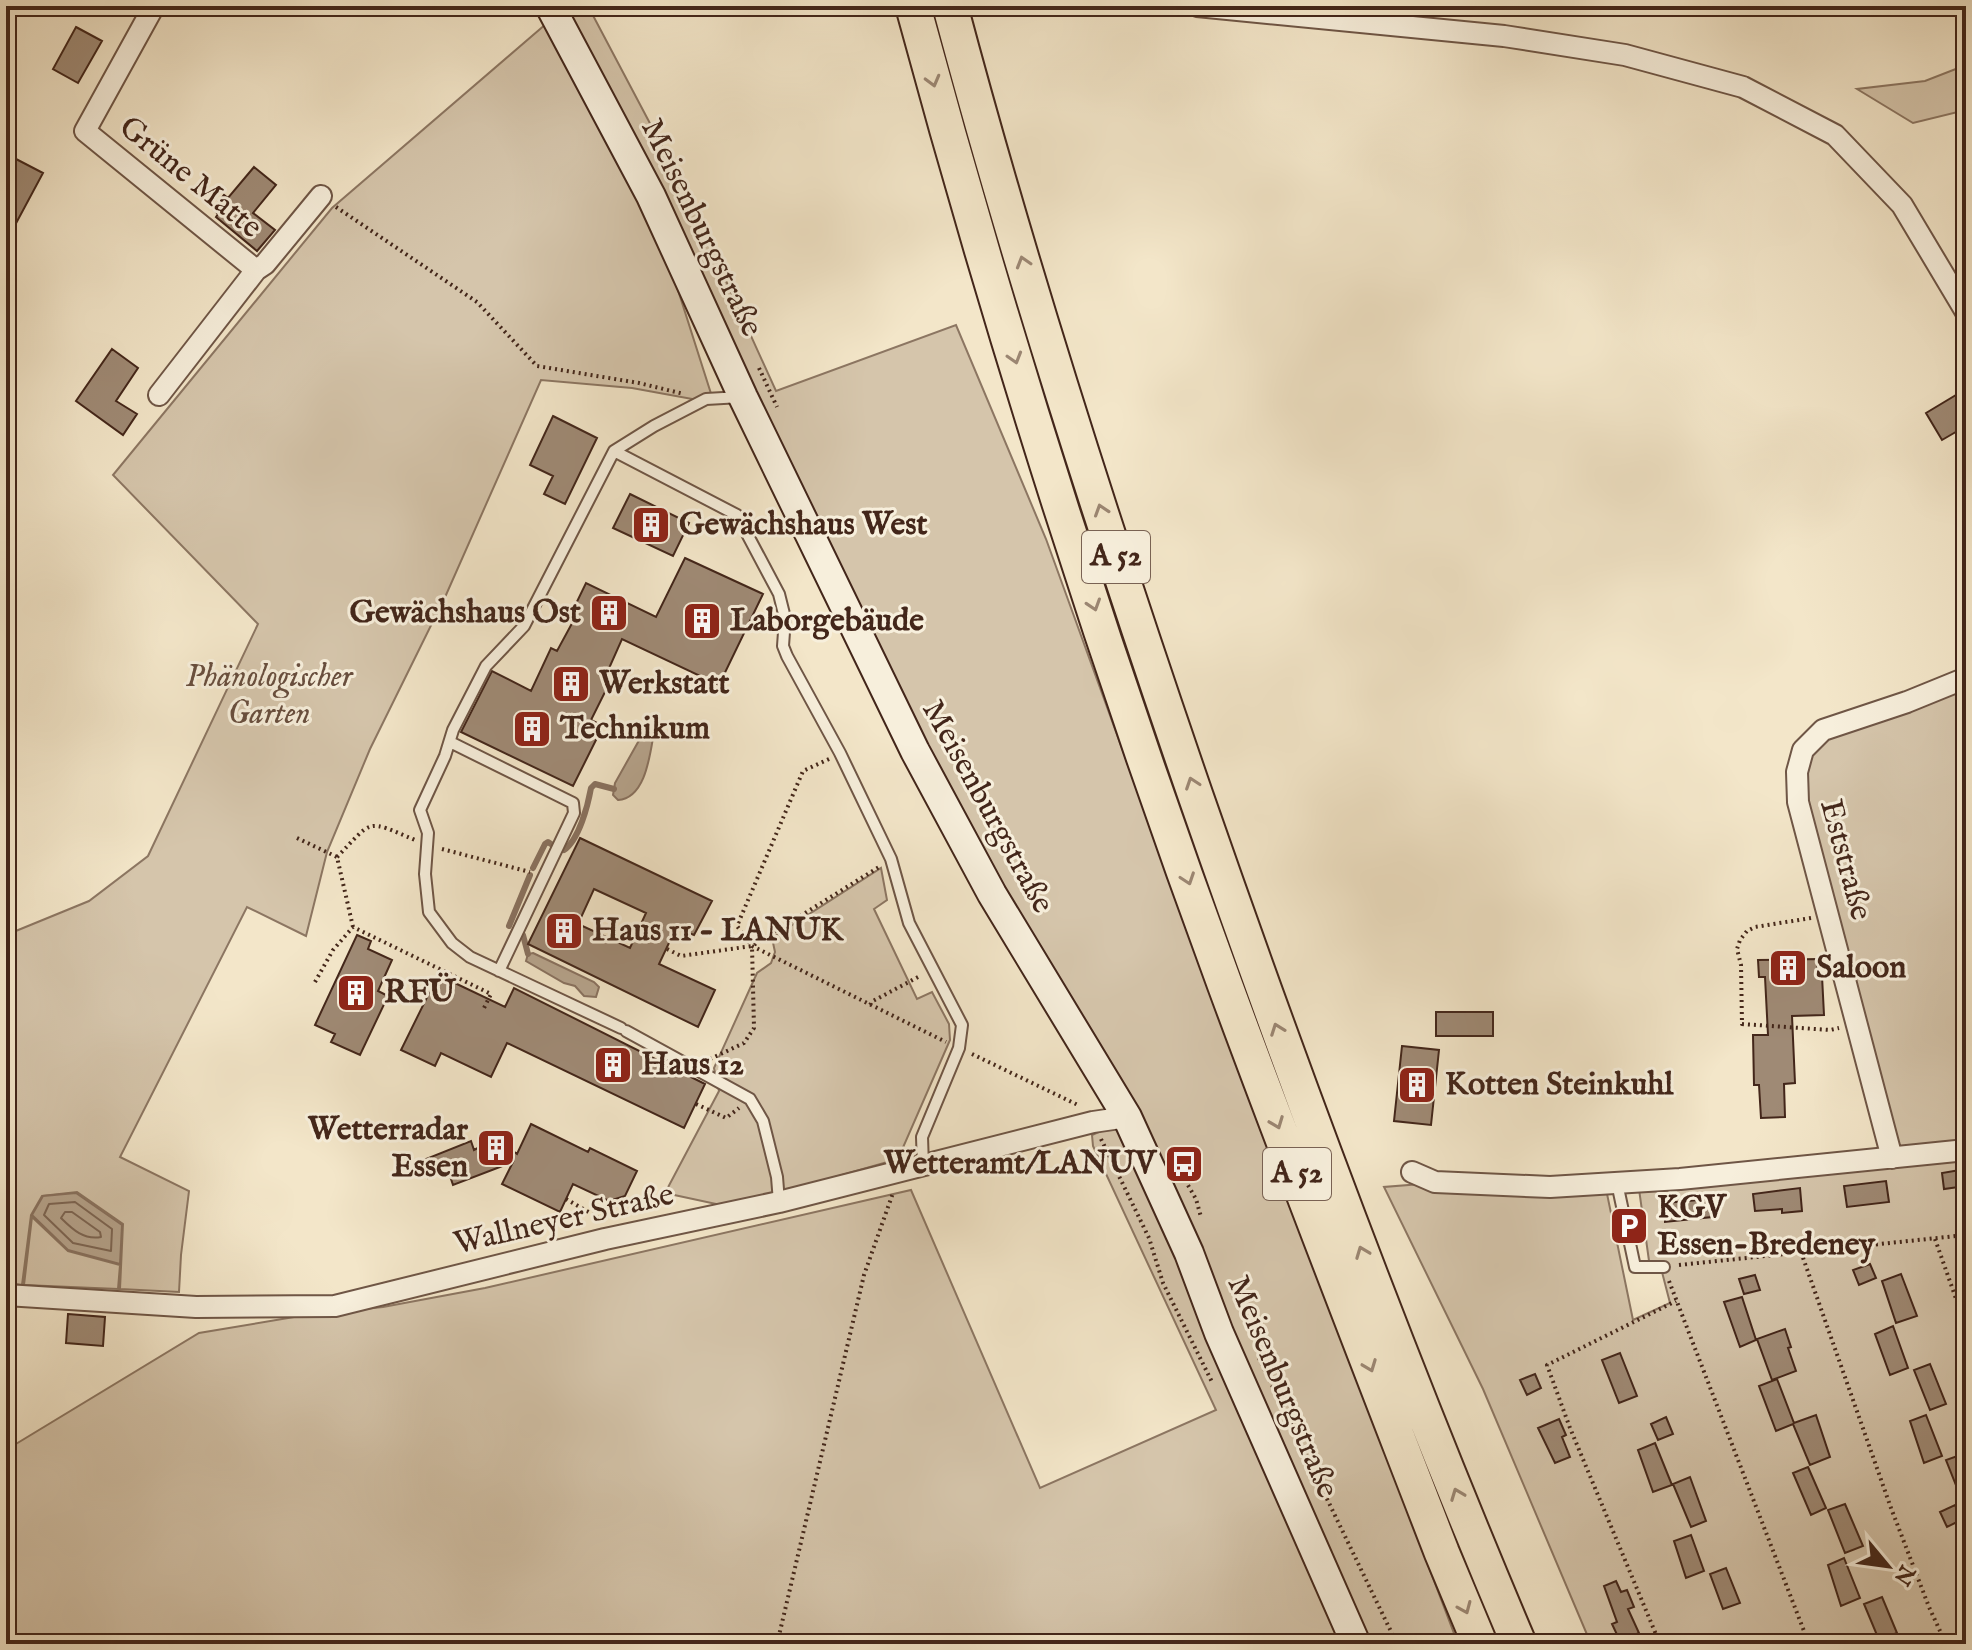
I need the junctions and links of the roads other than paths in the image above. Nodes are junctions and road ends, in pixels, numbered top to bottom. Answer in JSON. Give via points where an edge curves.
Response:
{"nodes":[{"id":1,"x":154,"y":6,"type":"edge"},
{"id":2,"x":550,"y":6,"type":"edge"},
{"id":3,"x":913,"y":6,"type":"edge"},
{"id":4,"x":950,"y":6,"type":"edge"},
{"id":5,"x":1197,"y":6,"type":"edge"},
{"id":6,"x":321,"y":196,"type":"road end"},
{"id":7,"x":256,"y":270,"type":"junction"},
{"id":8,"x":1966,"y":312,"type":"edge"},
{"id":9,"x":159,"y":395,"type":"dead end"},
{"id":10,"x":743,"y":397,"type":"junction"},
{"id":11,"x":614,"y":451,"type":"junction"},
{"id":12,"x":1966,"y":678,"type":"edge"},
{"id":13,"x":450,"y":742,"type":"junction"},
{"id":14,"x":499,"y":971,"type":"junction"},
{"id":15,"x":1127,"y":1117,"type":"junction"},
{"id":16,"x":1966,"y":1150,"type":"edge"},
{"id":17,"x":1892,"y":1158,"type":"junction"},
{"id":18,"x":923,"y":1166,"type":"junction"},
{"id":19,"x":1412,"y":1172,"type":"dead end"},
{"id":20,"x":1617,"y":1183,"type":"junction"},
{"id":21,"x":779,"y":1202,"type":"junction"},
{"id":22,"x":1664,"y":1267,"type":"road end"},
{"id":23,"x":6,"y":1295,"type":"edge"},
{"id":24,"x":1356,"y":1644,"type":"edge"},
{"id":25,"x":1480,"y":1644,"type":"edge"},
{"id":26,"x":1519,"y":1644,"type":"edge"}],
"edges":[{"from":1,"to":7,"type":"street","name":"Grüne Matte","via":[[85,131]]},
{"from":2,"to":10,"type":"main road","name":"Meisenburgstraße","via":[[651,196]]},
{"from":3,"to":25,"type":"highway","number":"A 52","one_way":true,"via":[[1029,406],[1125,700],[1224,983]]},
{"from":26,"to":4,"type":"highway","number":"A 52","one_way":true,"via":[[1257,973],[1064,396]]},
{"from":5,"to":8,"type":"street","via":[[1504,36],[1625,55],[1743,87],[1835,135],[1902,205]]},
{"from":6,"to":7,"type":"street","name":"Grüne Matte"},
{"from":7,"to":9,"type":"street","name":"Grüne Matte"},
{"from":10,"to":11,"type":"lane","via":[[706,399]]},
{"from":10,"to":15,"type":"main road","name":"Meisenburgstraße","via":[[915,751],[992,894]]},
{"from":11,"to":13,"type":"lane","via":[[524,626],[486,666]]},
{"from":11,"to":18,"type":"lane","via":[[737,515],[779,594],[787,656],[891,859],[909,923],[962,1025],[959,1048],[922,1137]]},
{"from":12,"to":17,"type":"street","name":"Eststraße","via":[[1823,730],[1803,750],[1797,772],[1798,802]]},
{"from":13,"to":14,"type":"lane","via":[[420,810],[428,833],[429,912],[452,943]]},
{"from":13,"to":14,"type":"lane","via":[[573,803],[574,813]]},
{"from":14,"to":21,"type":"lane","via":[[624,1030],[750,1099],[763,1121]]},
{"from":15,"to":18,"type":"street","name":"Wallneyer Straße","via":[[1092,1113]]},
{"from":15,"to":24,"type":"main road","name":"Meisenburgstraße"},
{"from":16,"to":17,"type":"street"},
{"from":17,"to":20,"type":"street"},
{"from":18,"to":21,"type":"street","name":"Wallneyer Straße"},
{"from":19,"to":20,"type":"street","via":[[1435,1182],[1550,1187]]},
{"from":20,"to":22,"type":"lane","via":[[1635,1267]]},
{"from":21,"to":23,"type":"street","name":"Wallneyer Straße","via":[[335,1306],[196,1307]]}]}
